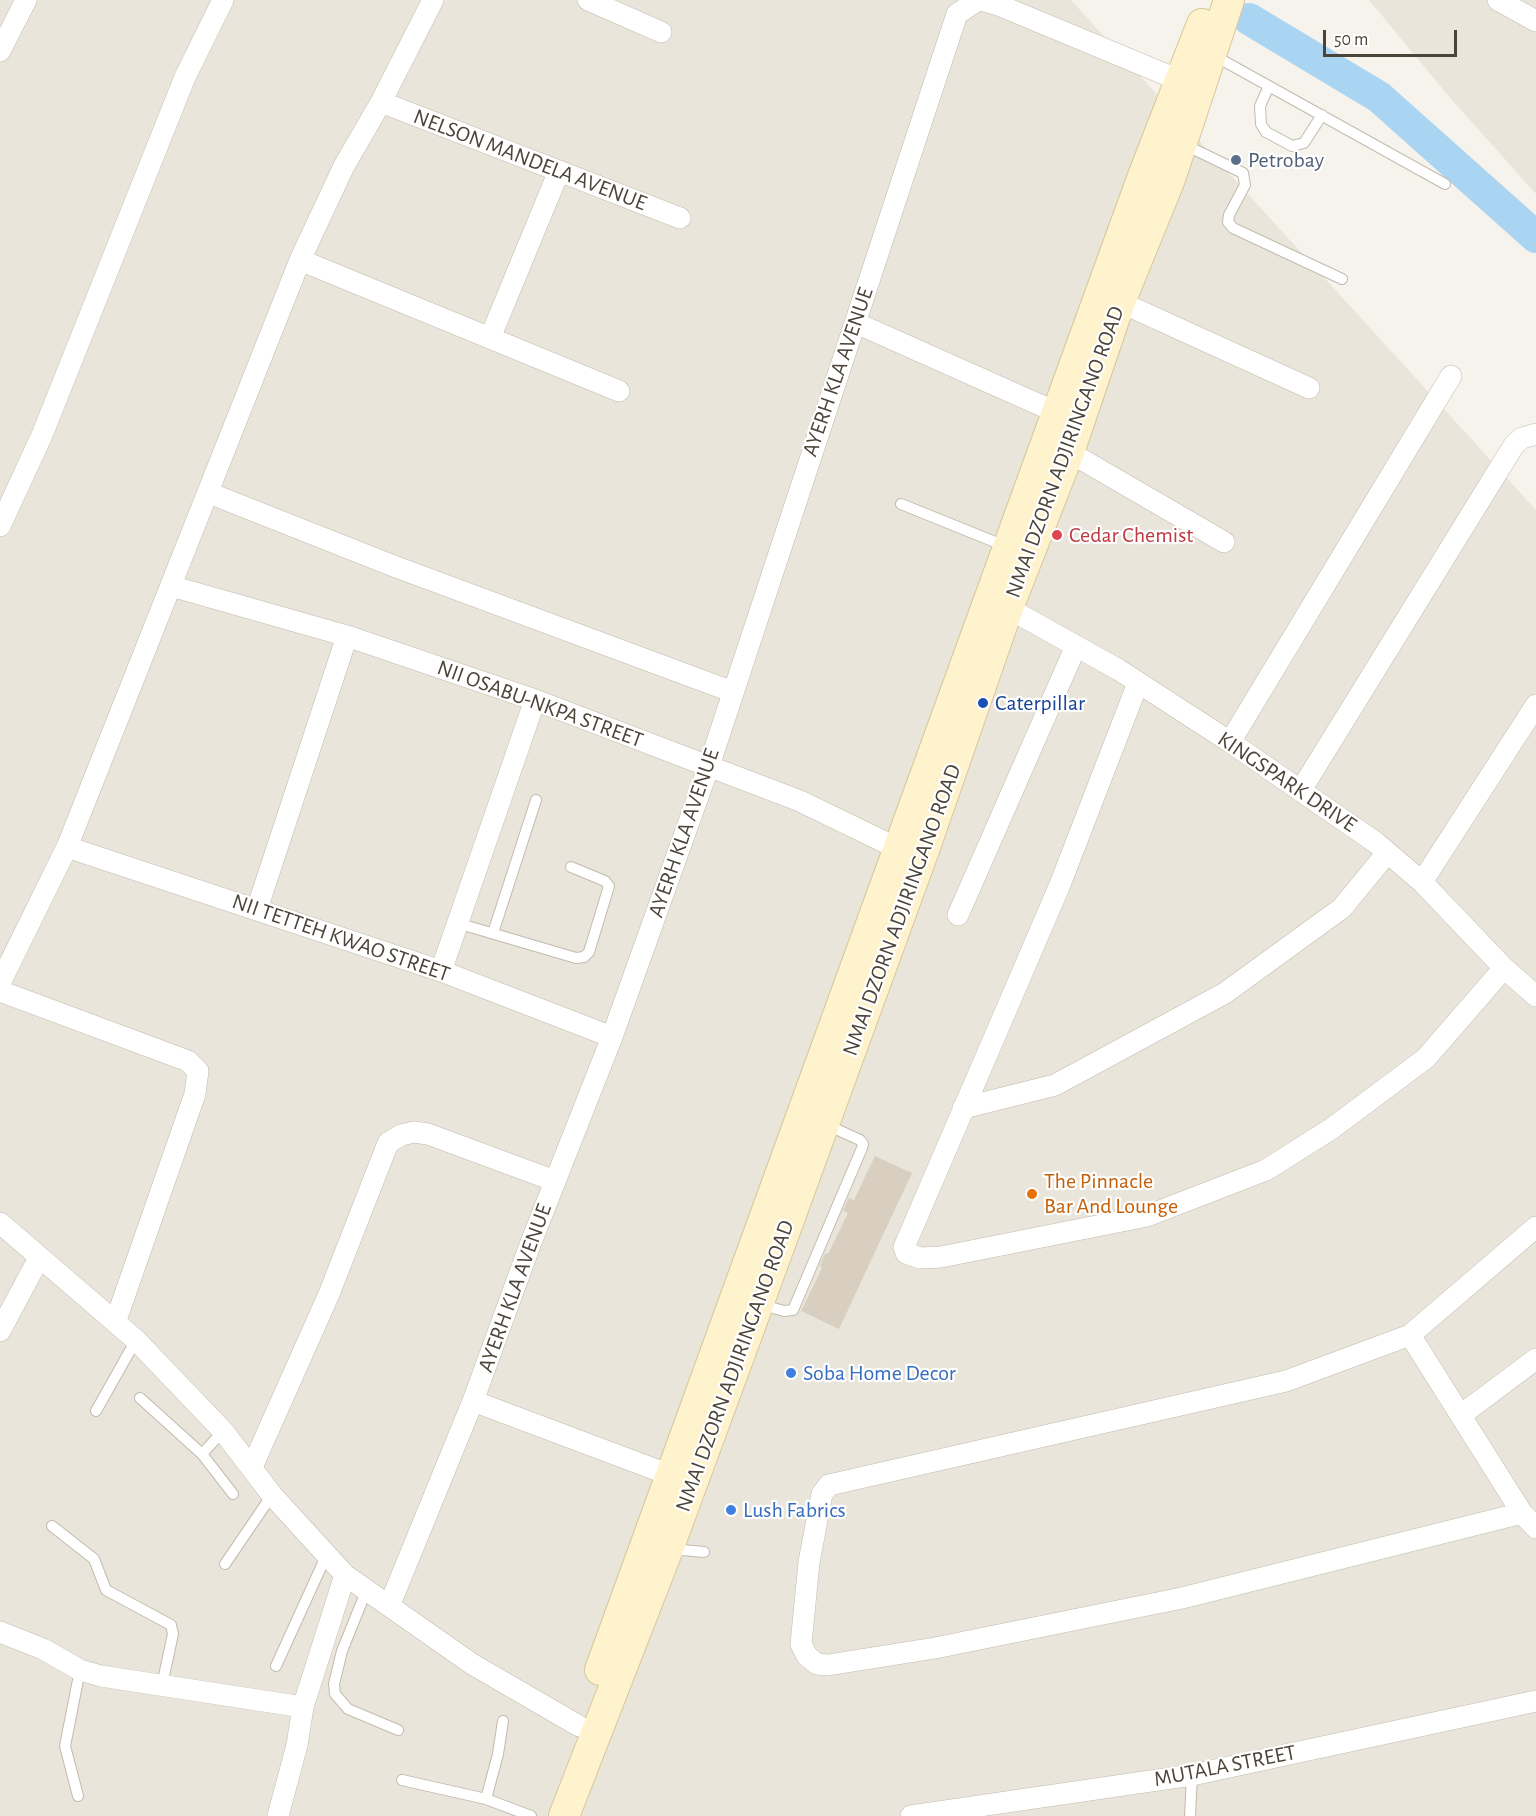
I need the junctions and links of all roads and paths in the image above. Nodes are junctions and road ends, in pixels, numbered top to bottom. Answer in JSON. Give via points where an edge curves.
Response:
{"nodes":[{"id":1,"x":26,"y":0,"type":"edge"},
{"id":2,"x":224,"y":0,"type":"edge"},
{"id":3,"x":433,"y":0,"type":"edge"},
{"id":4,"x":588,"y":0,"type":"edge"},
{"id":5,"x":980,"y":0,"type":"edge"},
{"id":6,"x":1212,"y":0,"type":"edge"},
{"id":7,"x":1229,"y":0,"type":"edge"},
{"id":8,"x":1498,"y":0,"type":"edge"},
{"id":9,"x":1536,"y":21,"type":"edge"},
{"id":10,"x":661,"y":32,"type":"dead end"},
{"id":11,"x":0,"y":51,"type":"edge"},
{"id":12,"x":1210,"y":54,"type":"junction"},
{"id":13,"x":1179,"y":80,"type":"junction"},
{"id":14,"x":1269,"y":86,"type":"junction"},
{"id":15,"x":381,"y":102,"type":"junction"},
{"id":16,"x":1322,"y":115,"type":"junction"},
{"id":17,"x":1183,"y":143,"type":"junction"},
{"id":18,"x":559,"y":171,"type":"junction"},
{"id":19,"x":1445,"y":184,"type":"dead end"},
{"id":20,"x":680,"y":218,"type":"dead end"},
{"id":21,"x":300,"y":260,"type":"junction"},
{"id":22,"x":1342,"y":279,"type":"dead end"},
{"id":23,"x":1120,"y":302,"type":"junction"},
{"id":24,"x":856,"y":323,"type":"junction"},
{"id":25,"x":490,"y":338,"type":"junction"},
{"id":26,"x":1451,"y":376,"type":"dead end"},
{"id":27,"x":1309,"y":388,"type":"dead end"},
{"id":28,"x":619,"y":391,"type":"dead end"},
{"id":29,"x":1058,"y":413,"type":"junction"},
{"id":30,"x":1536,"y":434,"type":"edge"},
{"id":31,"x":1069,"y":452,"type":"junction"},
{"id":32,"x":209,"y":493,"type":"junction"},
{"id":33,"x":901,"y":504,"type":"dead end"},
{"id":34,"x":0,"y":526,"type":"edge"},
{"id":35,"x":1224,"y":542,"type":"dead end"},
{"id":36,"x":1008,"y":547,"type":"junction"},
{"id":37,"x":171,"y":586,"type":"junction"},
{"id":38,"x":1008,"y":608,"type":"junction"},
{"id":39,"x":347,"y":636,"type":"junction"},
{"id":40,"x":1076,"y":646,"type":"junction"},
{"id":41,"x":1138,"y":683,"type":"junction"},
{"id":42,"x":733,"y":692,"type":"junction"},
{"id":43,"x":535,"y":700,"type":"junction"},
{"id":44,"x":1536,"y":705,"type":"edge"},
{"id":45,"x":1230,"y":742,"type":"junction"},
{"id":46,"x":709,"y":766,"type":"junction"},
{"id":47,"x":1301,"y":790,"type":"junction"},
{"id":48,"x":536,"y":800,"type":"dead end"},
{"id":49,"x":67,"y":847,"type":"junction"},
{"id":50,"x":899,"y":849,"type":"junction"},
{"id":51,"x":1387,"y":853,"type":"junction"},
{"id":52,"x":571,"y":867,"type":"dead end"},
{"id":53,"x":1422,"y":882,"type":"junction"},
{"id":54,"x":257,"y":909,"type":"junction"},
{"id":55,"x":958,"y":915,"type":"dead end"},
{"id":56,"x":457,"y":923,"type":"junction"},
{"id":57,"x":493,"y":933,"type":"junction"},
{"id":58,"x":1504,"y":968,"type":"junction"},
{"id":59,"x":441,"y":972,"type":"junction"},
{"id":60,"x":0,"y":983,"type":"edge"},
{"id":61,"x":1534,"y":990,"type":"edge"},
{"id":62,"x":0,"y":991,"type":"edge"},
{"id":63,"x":612,"y":1037,"type":"junction"},
{"id":64,"x":963,"y":1108,"type":"junction"},
{"id":65,"x":824,"y":1124,"type":"junction"},
{"id":66,"x":555,"y":1181,"type":"junction"},
{"id":67,"x":0,"y":1224,"type":"edge"},
{"id":68,"x":1536,"y":1227,"type":"edge"},
{"id":69,"x":39,"y":1258,"type":"junction"},
{"id":70,"x":758,"y":1304,"type":"junction"},
{"id":71,"x":116,"y":1320,"type":"junction"},
{"id":72,"x":737,"y":1329,"type":"junction"},
{"id":73,"x":0,"y":1331,"type":"edge"},
{"id":74,"x":1410,"y":1335,"type":"junction"},
{"id":75,"x":136,"y":1340,"type":"junction"},
{"id":76,"x":1536,"y":1359,"type":"edge"},
{"id":77,"x":140,"y":1398,"type":"dead end"},
{"id":78,"x":473,"y":1401,"type":"junction"},
{"id":79,"x":96,"y":1411,"type":"dead end"},
{"id":80,"x":1461,"y":1415,"type":"junction"},
{"id":81,"x":222,"y":1431,"type":"junction"},
{"id":82,"x":202,"y":1454,"type":"junction"},
{"id":83,"x":252,"y":1467,"type":"junction"},
{"id":84,"x":670,"y":1475,"type":"junction"},
{"id":85,"x":233,"y":1494,"type":"dead end"},
{"id":86,"x":272,"y":1495,"type":"junction"},
{"id":87,"x":1529,"y":1521,"type":"edge"},
{"id":88,"x":52,"y":1526,"type":"dead end"},
{"id":89,"x":668,"y":1549,"type":"junction"},
{"id":90,"x":704,"y":1552,"type":"dead end"},
{"id":91,"x":327,"y":1554,"type":"junction"},
{"id":92,"x":225,"y":1564,"type":"dead end"},
{"id":93,"x":345,"y":1575,"type":"junction"},
{"id":94,"x":367,"y":1589,"type":"junction"},
{"id":95,"x":390,"y":1604,"type":"junction"},
{"id":96,"x":0,"y":1632,"type":"edge"},
{"id":97,"x":276,"y":1666,"type":"dead end"},
{"id":98,"x":80,"y":1670,"type":"junction"},
{"id":99,"x":162,"y":1685,"type":"junction"},
{"id":100,"x":1536,"y":1701,"type":"edge"},
{"id":101,"x":303,"y":1707,"type":"junction"},
{"id":102,"x":503,"y":1721,"type":"dead end"},
{"id":103,"x":579,"y":1726,"type":"junction"},
{"id":104,"x":398,"y":1730,"type":"dead end"},
{"id":105,"x":1192,"y":1775,"type":"junction"},
{"id":106,"x":402,"y":1780,"type":"dead end"},
{"id":107,"x":78,"y":1796,"type":"dead end"},
{"id":108,"x":486,"y":1799,"type":"junction"},
{"id":109,"x":278,"y":1816,"type":"edge"},
{"id":110,"x":531,"y":1816,"type":"edge"},
{"id":111,"x":546,"y":1816,"type":"edge"},
{"id":112,"x":564,"y":1816,"type":"edge"},
{"id":113,"x":911,"y":1816,"type":"edge"},
{"id":114,"x":1190,"y":1816,"type":"edge"}],
"edges":[{"from":1,"to":11,"type":"street"},
{"from":2,"to":34,"type":"street","via":[[185,77],[42,435]]},
{"from":3,"to":15,"type":"street"},
{"from":4,"to":10,"type":"street"},
{"from":5,"to":13,"type":"street"},
{"from":5,"to":24,"type":"street","name":"AYERH KLA AVENUE","via":[[957,14]]},
{"from":6,"to":13,"type":"main road","name":"NMAI DZORN ADJIRINGANO ROAD"},
{"from":7,"to":12,"type":"main road","name":"NMAI DZORN ADJIRINGANO ROAD"},
{"from":8,"to":9,"type":"street"},
{"from":12,"to":14,"type":"lane"},
{"from":12,"to":17,"type":"main road","name":"NMAI DZORN ADJIRINGANO ROAD"},
{"from":13,"to":29,"type":"main road","name":"NMAI DZORN ADJIRINGANO ROAD"},
{"from":14,"to":16,"type":"lane"},
{"from":14,"to":16,"type":"lane","via":[[1260,106],[1261,124],[1266,132],[1292,146],[1304,143]]},
{"from":15,"to":18,"type":"street","name":"NELSON MANDELA AVENUE"},
{"from":15,"to":21,"type":"street","via":[[344,166]]},
{"from":16,"to":19,"type":"lane"},
{"from":17,"to":22,"type":"lane","via":[[1243,173],[1245,185],[1229,215],[1228,222],[1233,228]]},
{"from":17,"to":23,"type":"main road","name":"NMAI DZORN ADJIRINGANO ROAD"},
{"from":18,"to":20,"type":"street","name":"NELSON MANDELA AVENUE"},
{"from":18,"to":25,"type":"street"},
{"from":21,"to":25,"type":"street"},
{"from":21,"to":32,"type":"street"},
{"from":23,"to":27,"type":"street"},
{"from":23,"to":31,"type":"main road","name":"NMAI DZORN ADJIRINGANO ROAD"},
{"from":24,"to":29,"type":"street"},
{"from":24,"to":42,"type":"street","name":"AYERH KLA AVENUE"},
{"from":25,"to":28,"type":"street"},
{"from":26,"to":45,"type":"street"},
{"from":29,"to":36,"type":"main road","name":"NMAI DZORN ADJIRINGANO ROAD"},
{"from":30,"to":47,"type":"street","via":[[1514,445]]},
{"from":31,"to":35,"type":"street"},
{"from":31,"to":38,"type":"main road","name":"NMAI DZORN ADJIRINGANO ROAD"},
{"from":32,"to":37,"type":"street"},
{"from":32,"to":42,"type":"street"},
{"from":33,"to":36,"type":"lane"},
{"from":36,"to":50,"type":"main road","name":"NMAI DZORN ADJIRINGANO ROAD"},
{"from":37,"to":39,"type":"street","name":"NII OSABU-NKPA STREET"},
{"from":37,"to":49,"type":"street"},
{"from":38,"to":40,"type":"street","name":"KINGSPARK DRIVE"},
{"from":38,"to":65,"type":"main road","name":"NMAI DZORN ADJIRINGANO ROAD"},
{"from":39,"to":43,"type":"street","name":"NII OSABU-NKPA STREET"},
{"from":39,"to":54,"type":"street"},
{"from":40,"to":41,"type":"street","name":"KINGSPARK DRIVE"},
{"from":40,"to":55,"type":"street"},
{"from":41,"to":45,"type":"street","name":"KINGSPARK DRIVE"},
{"from":41,"to":64,"type":"street","via":[[1059,887]]},
{"from":42,"to":46,"type":"street","name":"AYERH KLA AVENUE"},
{"from":43,"to":46,"type":"street","name":"NII OSABU-NKPA STREET"},
{"from":43,"to":56,"type":"street"},
{"from":44,"to":53,"type":"street"},
{"from":45,"to":47,"type":"street","name":"KINGSPARK DRIVE"},
{"from":46,"to":50,"type":"street","name":"NII OSABU-NKPA STREET","via":[[801,801]]},
{"from":46,"to":63,"type":"street","name":"AYERH KLA AVENUE"},
{"from":47,"to":51,"type":"street","name":"KINGSPARK DRIVE"},
{"from":48,"to":57,"type":"lane"},
{"from":49,"to":54,"type":"street","name":"NII TETTEH KWAO STREET"},
{"from":49,"to":60,"type":"street"},
{"from":50,"to":72,"type":"main road","name":"NMAI DZORN ADJIRINGANO ROAD"},
{"from":51,"to":53,"type":"street","name":"KINGSPARK DRIVE"},
{"from":51,"to":64,"type":"street","via":[[1342,908],[1225,993],[1055,1085]]},
{"from":52,"to":57,"type":"lane","via":[[609,886],[589,952],[584,957],[576,958]]},
{"from":53,"to":58,"type":"street","name":"KINGSPARK DRIVE"},
{"from":54,"to":59,"type":"street","name":"NII TETTEH KWAO STREET"},
{"from":56,"to":57,"type":"lane"},
{"from":56,"to":59,"type":"street"},
{"from":58,"to":61,"type":"street","name":"KINGSPARK DRIVE"},
{"from":58,"to":64,"type":"street","via":[[1426,1058],[1331,1129],[1266,1170],[1147,1216],[941,1257],[913,1256],[904,1247]]},
{"from":59,"to":63,"type":"street","name":"NII TETTEH KWAO STREET"},
{"from":62,"to":71,"type":"street","via":[[188,1061],[198,1071],[195,1094]]},
{"from":63,"to":66,"type":"street","name":"AYERH KLA AVENUE"},
{"from":65,"to":70,"type":"main road","name":"NMAI DZORN ADJIRINGANO ROAD"},
{"from":65,"to":70,"type":"lane","via":[[860,1140],[862,1148],[793,1310]]},
{"from":66,"to":78,"type":"street","name":"AYERH KLA AVENUE"},
{"from":66,"to":83,"type":"street","via":[[428,1134],[414,1132],[388,1143],[329,1294]]},
{"from":67,"to":69,"type":"street"},
{"from":68,"to":74,"type":"street"},
{"from":69,"to":71,"type":"street"},
{"from":69,"to":73,"type":"street"},
{"from":70,"to":72,"type":"main road","name":"NMAI DZORN ADJIRINGANO ROAD"},
{"from":71,"to":75,"type":"street"},
{"from":72,"to":84,"type":"main road","name":"NMAI DZORN ADJIRINGANO ROAD"},
{"from":72,"to":89,"type":"main road","name":"NMAI DZORN ADJIRINGANO ROAD"},
{"from":74,"to":80,"type":"street"},
{"from":74,"to":87,"type":"street","via":[[1286,1381],[829,1485],[822,1494],[809,1562],[801,1644],[807,1656],[817,1664],[828,1665],[935,1648]]},
{"from":75,"to":79,"type":"lane"},
{"from":75,"to":81,"type":"street"},
{"from":76,"to":80,"type":"street"},
{"from":77,"to":82,"type":"lane"},
{"from":78,"to":84,"type":"street"},
{"from":78,"to":95,"type":"street","name":"AYERH KLA AVENUE"},
{"from":80,"to":87,"type":"street"},
{"from":81,"to":82,"type":"lane"},
{"from":81,"to":83,"type":"street"},
{"from":82,"to":85,"type":"lane"},
{"from":83,"to":86,"type":"street"},
{"from":84,"to":103,"type":"main road","name":"NMAI DZORN ADJIRINGANO ROAD"},
{"from":86,"to":91,"type":"street"},
{"from":86,"to":92,"type":"lane"},
{"from":88,"to":99,"type":"lane","via":[[94,1559],[106,1590],[171,1625],[173,1634]]},
{"from":89,"to":90,"type":"lane"},
{"from":89,"to":112,"type":"main road","name":"NMAI DZORN ADJIRINGANO ROAD"},
{"from":91,"to":93,"type":"street"},
{"from":91,"to":97,"type":"lane"},
{"from":93,"to":94,"type":"street"},
{"from":93,"to":101,"type":"street"},
{"from":94,"to":95,"type":"street"},
{"from":94,"to":104,"type":"lane","via":[[342,1651],[335,1694],[348,1709]]},
{"from":95,"to":103,"type":"street","via":[[472,1664]]},
{"from":96,"to":98,"type":"street","via":[[43,1649]]},
{"from":98,"to":99,"type":"street"},
{"from":98,"to":107,"type":"lane","via":[[65,1746]]},
{"from":99,"to":101,"type":"street"},
{"from":100,"to":105,"type":"street","name":"MUTALA STREET"},
{"from":101,"to":109,"type":"street"},
{"from":102,"to":108,"type":"lane"},
{"from":103,"to":111,"type":"main road","name":"NMAI DZORN ADJIRINGANO ROAD"},
{"from":105,"to":113,"type":"street","name":"MUTALA STREET"},
{"from":105,"to":114,"type":"lane"},
{"from":106,"to":108,"type":"lane"},
{"from":108,"to":110,"type":"lane"}]}
